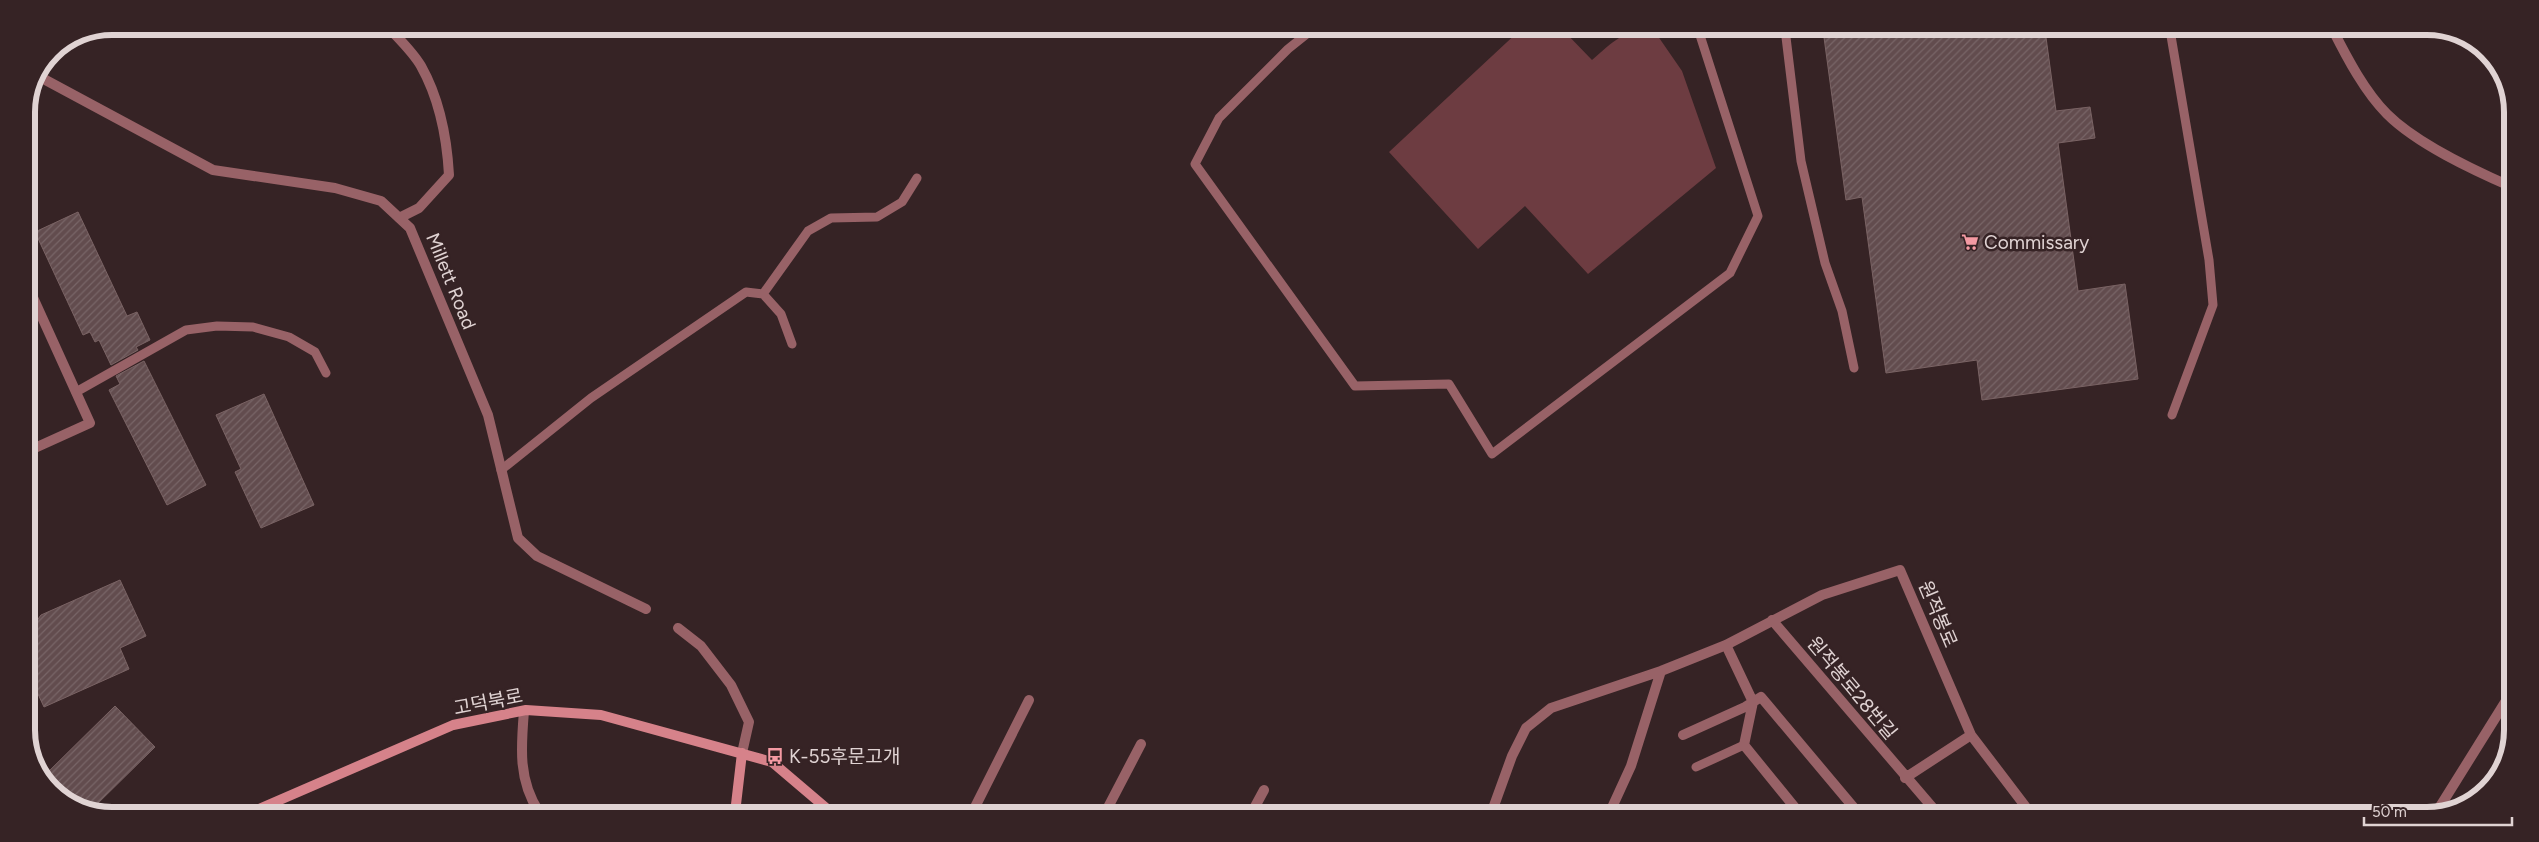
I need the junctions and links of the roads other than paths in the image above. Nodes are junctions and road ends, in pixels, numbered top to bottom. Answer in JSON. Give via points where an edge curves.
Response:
{"nodes":[{"id":1,"x":395,"y":35,"type":"edge"},
{"id":2,"x":1305,"y":35,"type":"edge"},
{"id":3,"x":1700,"y":35,"type":"edge"},
{"id":4,"x":1786,"y":35,"type":"edge"},
{"id":5,"x":2171,"y":35,"type":"edge"},
{"id":6,"x":2336,"y":35,"type":"edge"},
{"id":7,"x":43,"y":79,"type":"edge"},
{"id":8,"x":917,"y":178,"type":"dead end"},
{"id":9,"x":2504,"y":184,"type":"edge"},
{"id":10,"x":399,"y":218,"type":"junction"},
{"id":11,"x":763,"y":294,"type":"junction"},
{"id":12,"x":35,"y":302,"type":"edge"},
{"id":13,"x":792,"y":344,"type":"dead end"},
{"id":14,"x":1854,"y":368,"type":"dead end"},
{"id":15,"x":326,"y":373,"type":"dead end"},
{"id":16,"x":76,"y":392,"type":"junction"},
{"id":17,"x":2172,"y":415,"type":"dead end"},
{"id":18,"x":35,"y":448,"type":"edge"},
{"id":19,"x":501,"y":470,"type":"junction"},
{"id":20,"x":646,"y":609,"type":"dead end"},
{"id":21,"x":1772,"y":620,"type":"junction"},
{"id":22,"x":678,"y":628,"type":"dead end"},
{"id":23,"x":1726,"y":645,"type":"junction"},
{"id":24,"x":1661,"y":671,"type":"junction"},
{"id":25,"x":1029,"y":700,"type":"dead end"},
{"id":26,"x":1752,"y":702,"type":"junction"},
{"id":27,"x":2504,"y":704,"type":"edge"},
{"id":28,"x":524,"y":710,"type":"junction"},
{"id":29,"x":1683,"y":735,"type":"dead end"},
{"id":30,"x":1971,"y":735,"type":"junction"},
{"id":31,"x":1141,"y":744,"type":"dead end"},
{"id":32,"x":1744,"y":745,"type":"junction"},
{"id":33,"x":742,"y":753,"type":"junction"},
{"id":34,"x":1696,"y":767,"type":"dead end"},
{"id":35,"x":1905,"y":778,"type":"junction"},
{"id":36,"x":1264,"y":790,"type":"dead end"},
{"id":37,"x":2441,"y":805,"type":"edge"},
{"id":38,"x":264,"y":807,"type":"edge"},
{"id":39,"x":536,"y":807,"type":"edge"},
{"id":40,"x":737,"y":807,"type":"edge"},
{"id":41,"x":825,"y":807,"type":"edge"},
{"id":42,"x":975,"y":807,"type":"edge"},
{"id":43,"x":1108,"y":807,"type":"edge"},
{"id":44,"x":1255,"y":807,"type":"edge"},
{"id":45,"x":1494,"y":807,"type":"edge"},
{"id":46,"x":1612,"y":807,"type":"edge"},
{"id":47,"x":1795,"y":807,"type":"edge"},
{"id":48,"x":1853,"y":807,"type":"edge"},
{"id":49,"x":1932,"y":807,"type":"edge"},
{"id":50,"x":2026,"y":807,"type":"edge"}],
"edges":[{"from":1,"to":10,"type":"street","via":[[421,66],[434,97],[447,143],[449,175],[419,208]]},
{"from":2,"to":3,"type":"lane","via":[[1219,118],[1195,164],[1354,386],[1449,384],[1492,454],[1730,273],[1758,216]]},
{"from":4,"to":14,"type":"lane","via":[[1801,161],[1826,263],[1842,311]]},
{"from":5,"to":17,"type":"lane","via":[[2209,260],[2213,305]]},
{"from":6,"to":9,"type":"street","via":[[2349,62],[2387,114],[2423,141]]},
{"from":7,"to":10,"type":"street","name":"Millett Road","via":[[213,170],[335,188],[381,201]]},
{"from":8,"to":11,"type":"lane","via":[[902,202],[877,217],[831,218],[808,231]]},
{"from":10,"to":19,"type":"street","name":"Millett Road","via":[[410,228],[488,416]]},
{"from":11,"to":13,"type":"lane","via":[[781,314]]},
{"from":11,"to":19,"type":"lane","via":[[746,292],[592,398]]},
{"from":12,"to":16,"type":"street"},
{"from":15,"to":16,"type":"lane","via":[[315,352],[289,336],[253,327],[217,326],[186,330]]},
{"from":16,"to":18,"type":"street","via":[[90,423]]},
{"from":19,"to":20,"type":"street","name":"Millett Road","via":[[518,538],[537,556]]},
{"from":21,"to":23,"type":"street","name":"원적봉로"},
{"from":21,"to":30,"type":"street","name":"원적봉로","via":[[1822,595],[1900,570]]},
{"from":21,"to":35,"type":"street","name":"원적봉로28번길"},
{"from":22,"to":33,"type":"street","via":[[701,646],[731,685],[749,722]]},
{"from":23,"to":24,"type":"street","name":"원적봉로"},
{"from":23,"to":26,"type":"street"},
{"from":24,"to":45,"type":"street","name":"원적봉로","via":[[1551,708],[1526,728]]},
{"from":24,"to":46,"type":"street","via":[[1631,766]]},
{"from":25,"to":42,"type":"street"},
{"from":26,"to":29,"type":"street"},
{"from":26,"to":32,"type":"street"},
{"from":26,"to":48,"type":"street","via":[[1761,697]]},
{"from":27,"to":37,"type":"street"},
{"from":28,"to":33,"type":"street","name":"고덕북로","via":[[602,715]]},
{"from":28,"to":38,"type":"street","name":"고덕북로","via":[[453,725]]},
{"from":28,"to":39,"type":"street","via":[[520,753],[529,797]]},
{"from":30,"to":35,"type":"street"},
{"from":30,"to":50,"type":"street","name":"원적봉로"},
{"from":31,"to":43,"type":"street"},
{"from":32,"to":34,"type":"lane"},
{"from":32,"to":47,"type":"street"},
{"from":33,"to":40,"type":"street"},
{"from":33,"to":41,"type":"street","name":"고덕북로","via":[[772,762]]},
{"from":35,"to":49,"type":"street","name":"원적봉로28번길"},
{"from":36,"to":44,"type":"street"}]}
